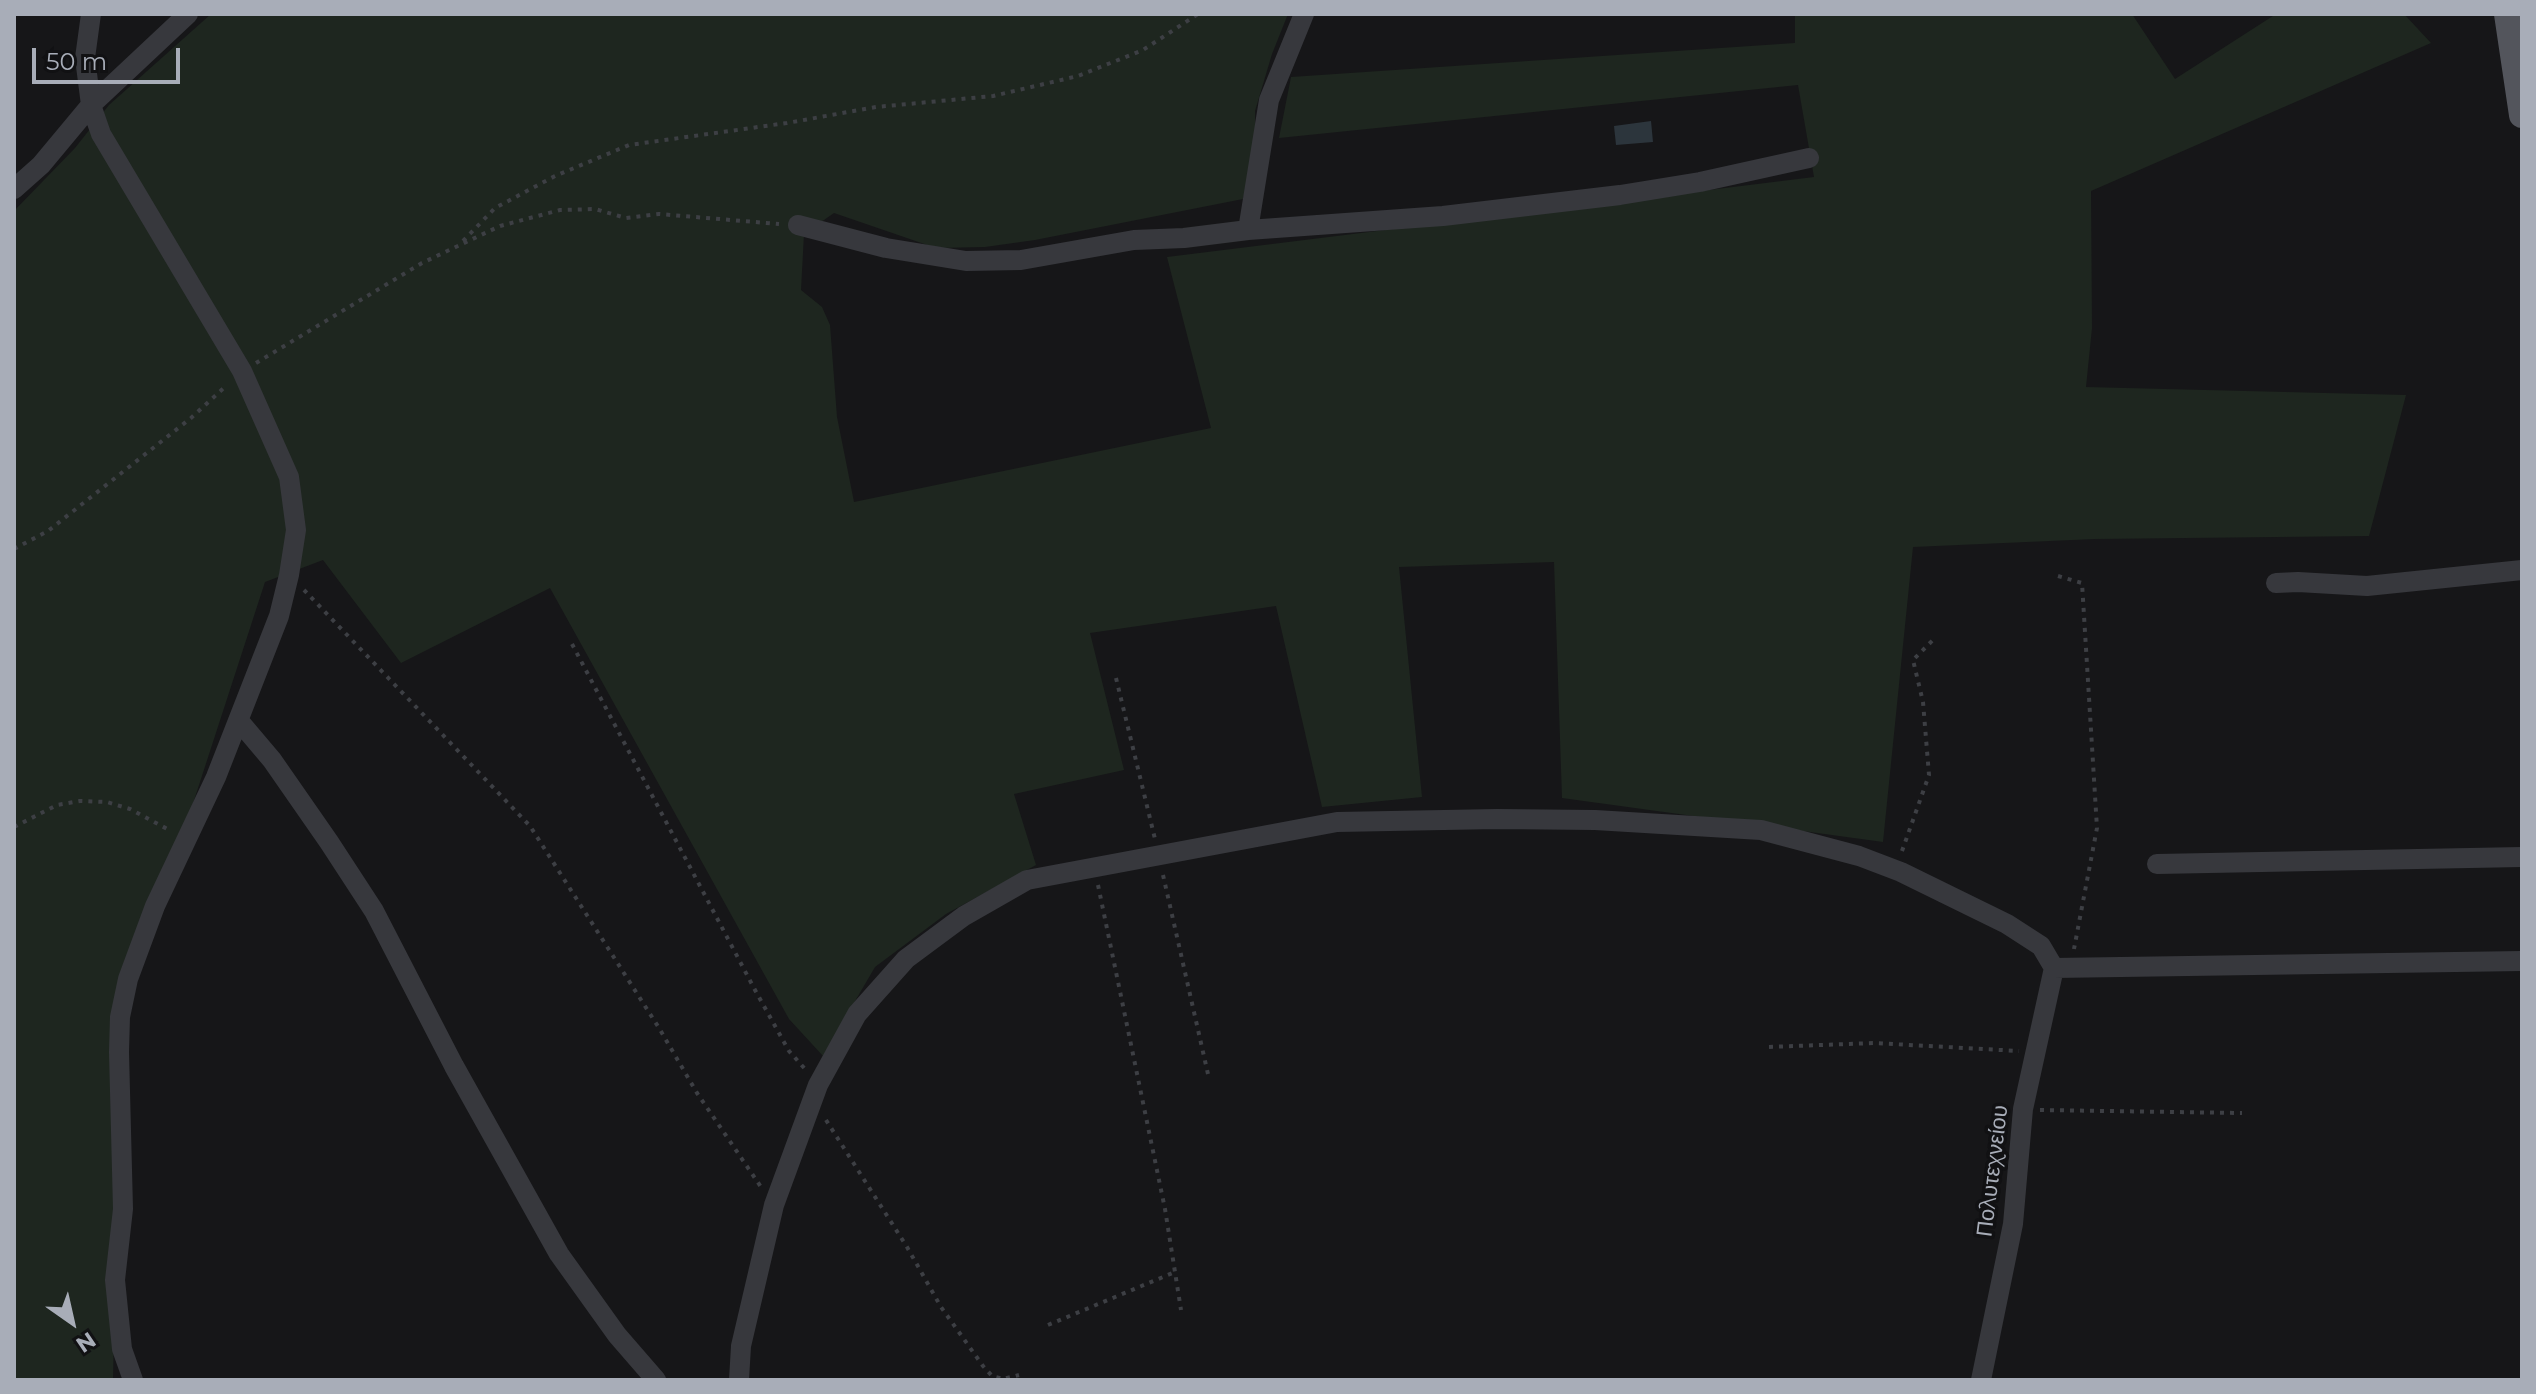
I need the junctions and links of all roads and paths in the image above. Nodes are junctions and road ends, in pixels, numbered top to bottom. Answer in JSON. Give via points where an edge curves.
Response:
{"nodes":[{"id":1,"x":91,"y":14,"type":"edge"},
{"id":2,"x":188,"y":14,"type":"edge"},
{"id":3,"x":1198,"y":14,"type":"edge"},
{"id":4,"x":1304,"y":14,"type":"edge"},
{"id":5,"x":2507,"y":14,"type":"edge"},
{"id":6,"x":91,"y":105,"type":"junction"},
{"id":7,"x":2522,"y":115,"type":"edge"},
{"id":8,"x":1809,"y":158,"type":"dead end"},
{"id":9,"x":14,"y":189,"type":"edge"},
{"id":10,"x":798,"y":225,"type":"joint"},
{"id":11,"x":1248,"y":230,"type":"junction"},
{"id":12,"x":458,"y":246,"type":"junction"},
{"id":13,"x":242,"y":371,"type":"junction"},
{"id":14,"x":14,"y":549,"type":"edge"},
{"id":15,"x":2522,"y":570,"type":"edge"},
{"id":16,"x":289,"y":575,"type":"junction"},
{"id":17,"x":2058,"y":576,"type":"dead end"},
{"id":18,"x":2276,"y":583,"type":"dead end"},
{"id":19,"x":1933,"y":640,"type":"dead end"},
{"id":20,"x":572,"y":644,"type":"dead end"},
{"id":21,"x":239,"y":721,"type":"junction"},
{"id":22,"x":14,"y":827,"type":"edge"},
{"id":23,"x":188,"y":838,"type":"junction"},
{"id":24,"x":2522,"y":857,"type":"edge"},
{"id":25,"x":2157,"y":864,"type":"dead end"},
{"id":26,"x":1094,"y":865,"type":"junction"},
{"id":27,"x":1901,"y":872,"type":"junction"},
{"id":28,"x":2522,"y":961,"type":"edge"},
{"id":29,"x":2063,"y":969,"type":"junction"},
{"id":30,"x":1769,"y":1047,"type":"dead end"},
{"id":31,"x":2035,"y":1052,"type":"junction"},
{"id":32,"x":816,"y":1092,"type":"junction"},
{"id":33,"x":2023,"y":1109,"type":"junction"},
{"id":34,"x":2242,"y":1113,"type":"dead end"},
{"id":35,"x":774,"y":1205,"type":"junction"},
{"id":36,"x":1175,"y":1272,"type":"junction"},
{"id":37,"x":1181,"y":1310,"type":"dead end"},
{"id":38,"x":1048,"y":1325,"type":"dead end"},
{"id":39,"x":1019,"y":1375,"type":"dead end"},
{"id":40,"x":133,"y":1380,"type":"edge"},
{"id":41,"x":656,"y":1380,"type":"edge"},
{"id":42,"x":739,"y":1380,"type":"edge"},
{"id":43,"x":1981,"y":1380,"type":"edge"}],
"edges":[{"from":1,"to":6,"type":"street","via":[[85,58]]},
{"from":2,"to":6,"type":"street"},
{"from":3,"to":12,"type":"path","via":[[1143,50],[1091,71],[993,96],[876,107],[629,145],[495,208]]},
{"from":4,"to":11,"type":"street","via":[[1269,100]]},
{"from":5,"to":7,"type":"main road"},
{"from":6,"to":9,"type":"street"},
{"from":6,"to":13,"type":"street","via":[[101,134]]},
{"from":8,"to":11,"type":"street","via":[[1620,195],[1443,216]]},
{"from":10,"to":11,"type":"street","via":[[886,248],[966,261],[1021,260],[1134,240]]},
{"from":10,"to":12,"type":"path","via":[[560,210],[500,226]]},
{"from":12,"to":13,"type":"path"},
{"from":13,"to":14,"type":"path","via":[[48,531]]},
{"from":13,"to":16,"type":"street","via":[[289,477],[296,530]]},
{"from":15,"to":18,"type":"street","via":[[2367,586]]},
{"from":16,"to":21,"type":"street"},
{"from":16,"to":35,"type":"path","via":[[530,826],[697,1093]]},
{"from":17,"to":29,"type":"path","via":[[2082,583],[2097,828]]},
{"from":19,"to":27,"type":"path","via":[[1913,660],[1923,702],[1929,775],[1902,845]]},
{"from":20,"to":32,"type":"path","via":[[789,1051]]},
{"from":21,"to":23,"type":"street"},
{"from":21,"to":41,"type":"street","via":[[272,760],[374,911],[559,1254]]},
{"from":22,"to":23,"type":"path","via":[[57,805],[107,802]]},
{"from":23,"to":40,"type":"street","via":[[155,906],[120,1017],[123,1209],[115,1280],[122,1349]]},
{"from":24,"to":25,"type":"street"},
{"from":26,"to":27,"type":"street","via":[[1337,822],[1497,819],[1761,830]]},
{"from":26,"to":32,"type":"street","via":[[1027,880],[964,916],[906,959],[857,1014]]},
{"from":26,"to":36,"type":"path"},
{"from":27,"to":29,"type":"street","via":[[2007,924],[2041,946]]},
{"from":28,"to":29,"type":"street"},
{"from":29,"to":31,"type":"street","name":"Πολυτεχνείου"},
{"from":30,"to":31,"type":"path","via":[[1874,1043]]},
{"from":31,"to":33,"type":"street","name":"Πολυτεχνείου"},
{"from":32,"to":35,"type":"street"},
{"from":32,"to":39,"type":"path","via":[[941,1307],[983,1366],[1003,1379]]},
{"from":33,"to":34,"type":"path"},
{"from":33,"to":43,"type":"street","name":"Πολυτεχνείου","via":[[2013,1224]]},
{"from":35,"to":42,"type":"street","via":[[741,1346]]},
{"from":36,"to":37,"type":"path"},
{"from":36,"to":38,"type":"path"}]}
